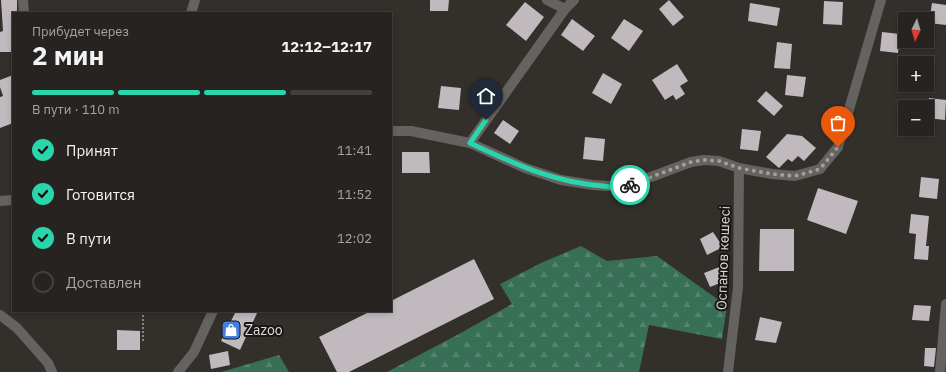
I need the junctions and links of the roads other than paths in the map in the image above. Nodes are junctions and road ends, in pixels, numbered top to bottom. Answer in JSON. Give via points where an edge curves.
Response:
{"nodes":[{"id":1,"x":23,"y":0,"type":"edge"},
{"id":2,"x":195,"y":0,"type":"edge"},
{"id":3,"x":548,"y":0,"type":"edge"},
{"id":4,"x":574,"y":0,"type":"edge"},
{"id":5,"x":881,"y":0,"type":"edge"},
{"id":6,"x":565,"y":9,"type":"junction"},
{"id":7,"x":24,"y":12,"type":"edge"},
{"id":8,"x":191,"y":12,"type":"edge"},
{"id":9,"x":392,"y":131,"type":"edge"},
{"id":10,"x":470,"y":143,"type":"junction"},
{"id":11,"x":739,"y":168,"type":"junction"},
{"id":12,"x":12,"y":200,"type":"edge"},
{"id":13,"x":0,"y":201,"type":"edge"},
{"id":14,"x":946,"y":304,"type":"edge"},
{"id":15,"x":213,"y":312,"type":"edge"},
{"id":16,"x":0,"y":315,"type":"edge"},
{"id":17,"x":52,"y":372,"type":"edge"},
{"id":18,"x":178,"y":372,"type":"edge"},
{"id":19,"x":728,"y":372,"type":"edge"},
{"id":20,"x":940,"y":372,"type":"edge"}],
"edges":[{"from":1,"to":7,"type":"street"},
{"from":2,"to":8,"type":"street"},
{"from":3,"to":6,"type":"street"},
{"from":4,"to":6,"type":"street"},
{"from":5,"to":11,"type":"street","via":[[838,147],[820,169],[795,176]]},
{"from":6,"to":10,"type":"street"},
{"from":9,"to":10,"type":"street","via":[[411,131]]},
{"from":10,"to":11,"type":"street","via":[[525,168],[561,180],[593,185],[624,187],[691,162],[704,160],[719,161]]},
{"from":11,"to":19,"type":"street","name":"Оспанов көшесі","via":[[738,287]]},
{"from":12,"to":13,"type":"street"},
{"from":14,"to":20,"type":"street"},
{"from":15,"to":18,"type":"street","via":[[194,352]]},
{"from":16,"to":17,"type":"street","via":[[17,328],[48,363]]}]}
